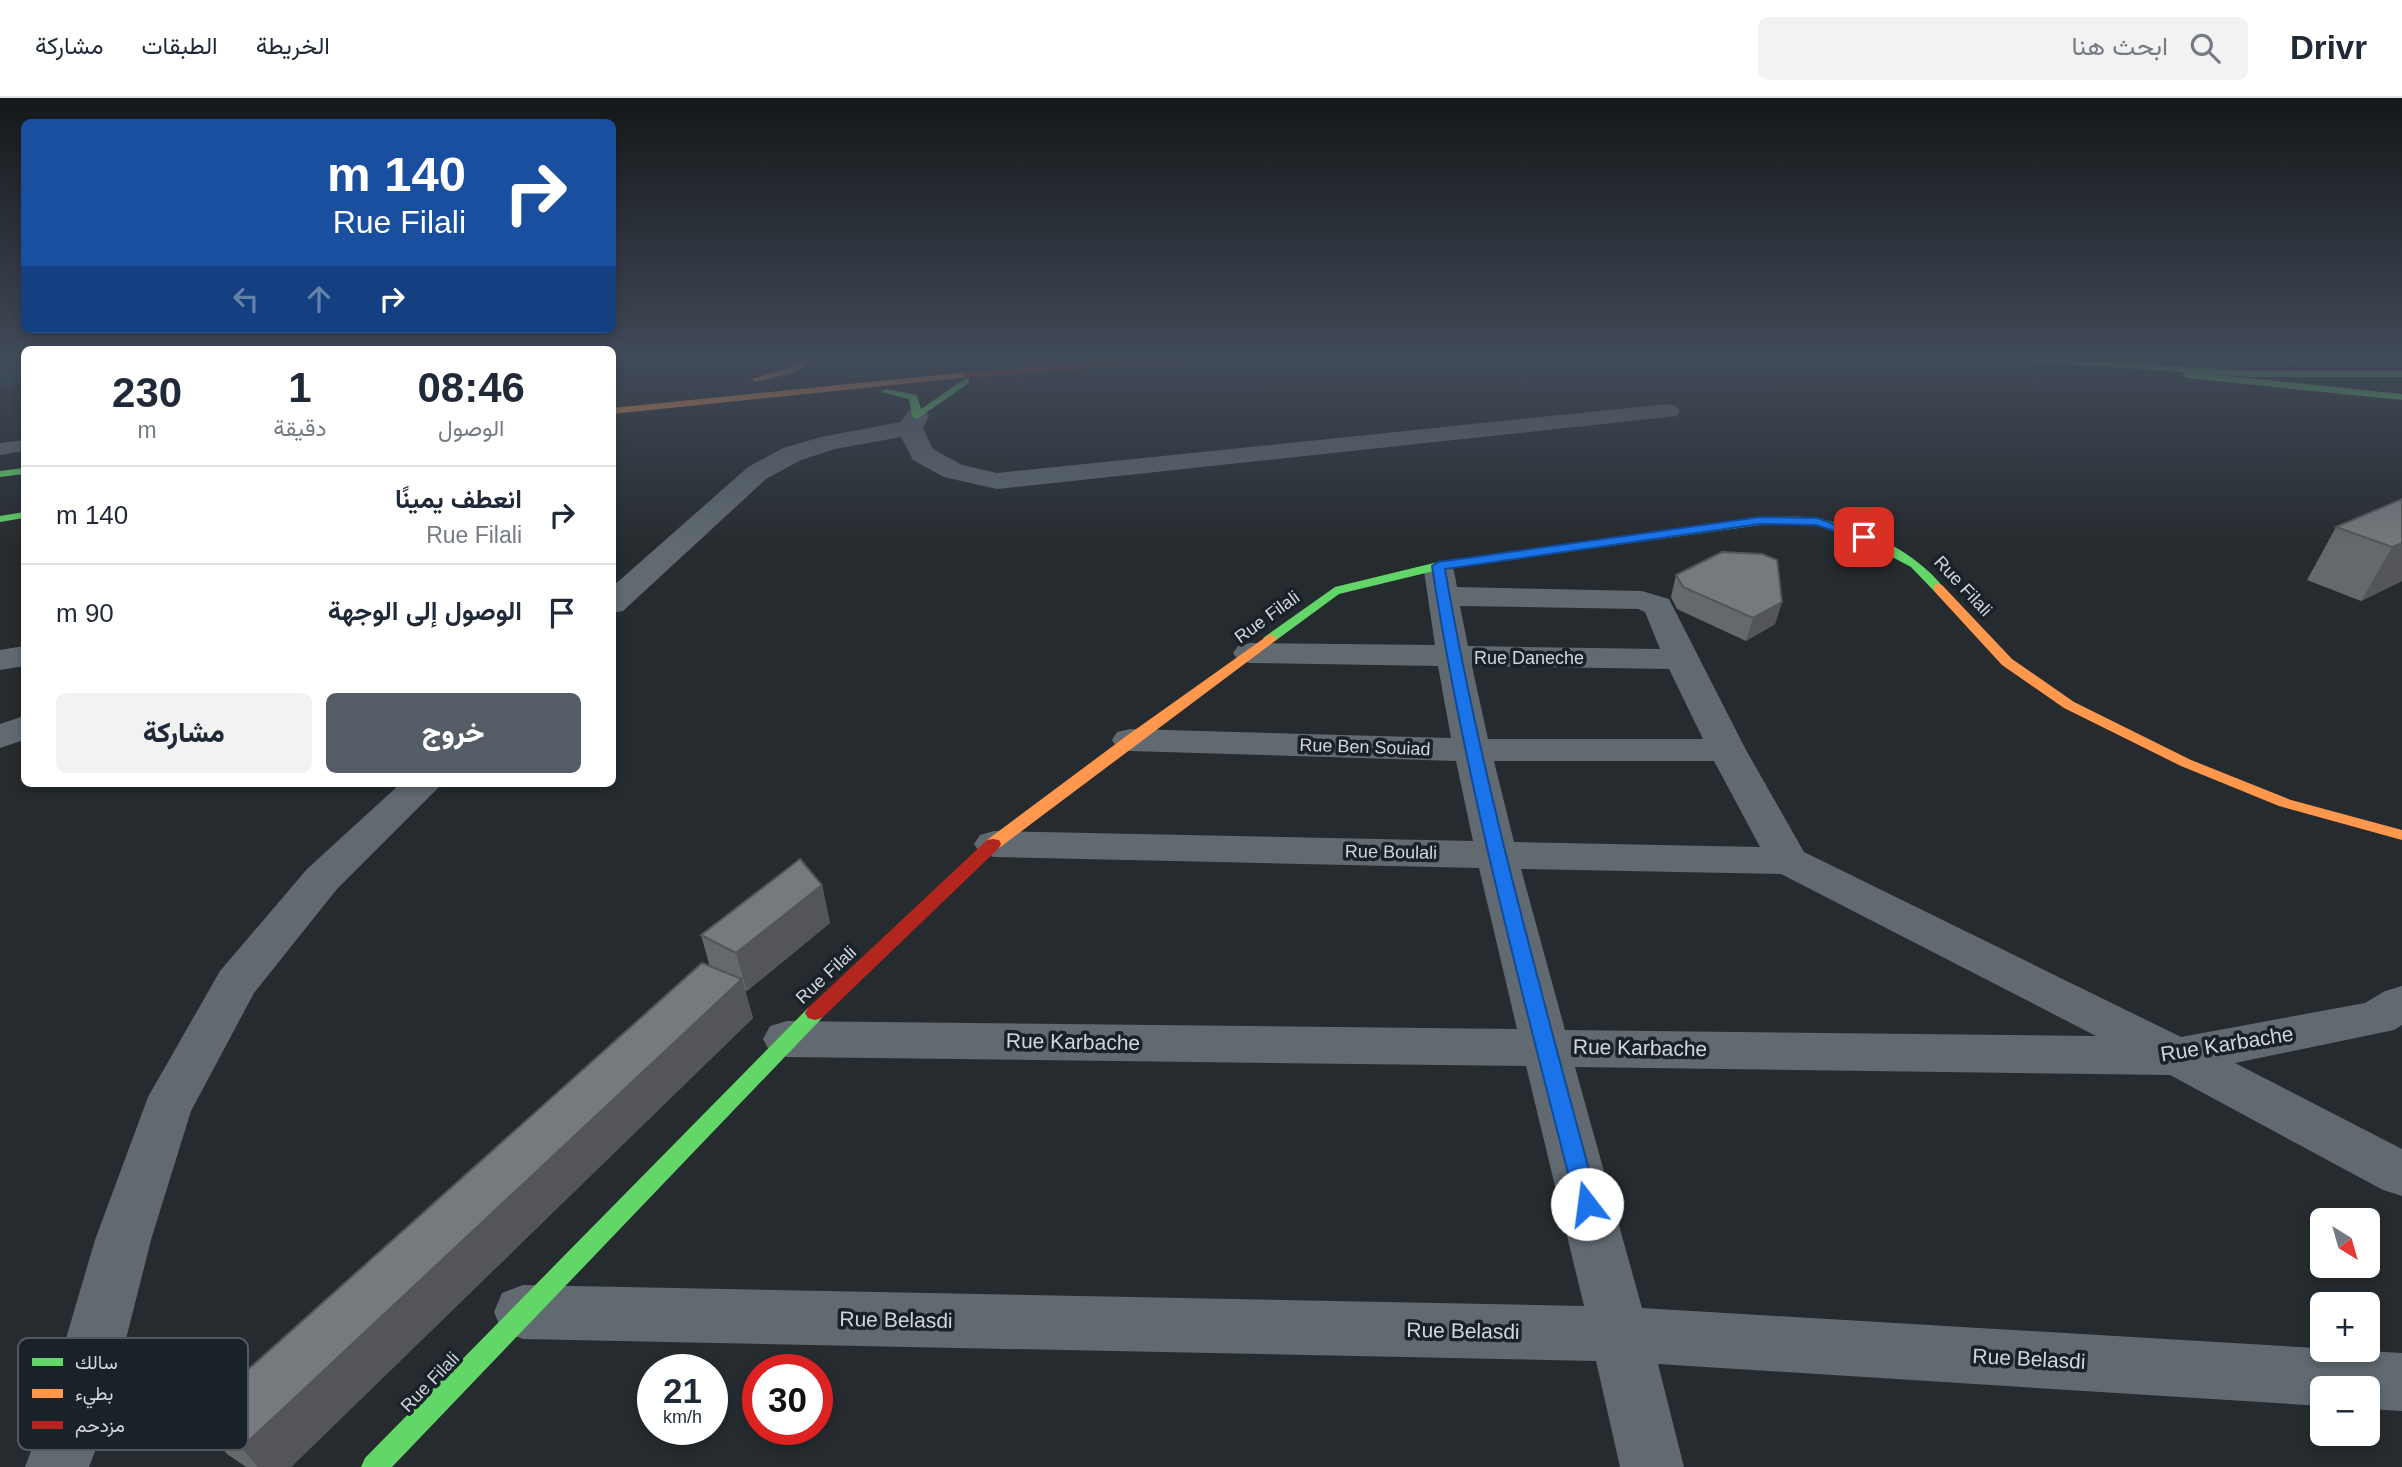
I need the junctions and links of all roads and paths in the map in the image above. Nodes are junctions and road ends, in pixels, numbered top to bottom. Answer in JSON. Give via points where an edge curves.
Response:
{"nodes":[{"id":1,"x":663,"y":421,"type":"edge"},
{"id":2,"x":1573,"y":421,"type":"edge"},
{"id":3,"x":913,"y":422,"type":"joint"},
{"id":4,"x":625,"y":426,"type":"dead end"},
{"id":5,"x":21,"y":446,"type":"edge"},
{"id":6,"x":0,"y":449,"type":"edge"},
{"id":7,"x":21,"y":471,"type":"edge"},
{"id":8,"x":0,"y":474,"type":"edge"},
{"id":9,"x":21,"y":484,"type":"edge"},
{"id":10,"x":0,"y":488,"type":"edge"},
{"id":11,"x":21,"y":516,"type":"edge"},
{"id":12,"x":0,"y":519,"type":"edge"},
{"id":13,"x":1440,"y":581,"type":"junction"},
{"id":14,"x":616,"y":600,"type":"edge"},
{"id":15,"x":1251,"y":653,"type":"junction"},
{"id":16,"x":21,"y":656,"type":"edge"},
{"id":17,"x":1453,"y":657,"type":"junction"},
{"id":18,"x":1681,"y":659,"type":"junction"},
{"id":19,"x":0,"y":660,"type":"edge"},
{"id":20,"x":21,"y":728,"type":"edge"},
{"id":21,"x":0,"y":737,"type":"edge"},
{"id":22,"x":1130,"y":740,"type":"junction"},
{"id":23,"x":1472,"y":750,"type":"junction"},
{"id":24,"x":1727,"y":750,"type":"junction"},
{"id":25,"x":421,"y":787,"type":"edge"},
{"id":26,"x":2402,"y":835,"type":"edge"},
{"id":27,"x":994,"y":844,"type":"junction"},
{"id":28,"x":1496,"y":854,"type":"junction"},
{"id":29,"x":1788,"y":861,"type":"junction"},
{"id":30,"x":2402,"y":1003,"type":"edge"},
{"id":31,"x":787,"y":1039,"type":"junction"},
{"id":32,"x":1545,"y":1047,"type":"junction"},
{"id":33,"x":2177,"y":1056,"type":"junction"},
{"id":34,"x":2402,"y":1174,"type":"edge"},
{"id":35,"x":523,"y":1312,"type":"junction"},
{"id":36,"x":1622,"y":1334,"type":"junction"},
{"id":37,"x":96,"y":1338,"type":"edge"},
{"id":38,"x":2402,"y":1382,"type":"edge"},
{"id":39,"x":63,"y":1450,"type":"edge"},
{"id":40,"x":57,"y":1467,"type":"edge"},
{"id":41,"x":374,"y":1467,"type":"edge"},
{"id":42,"x":1653,"y":1467,"type":"edge"}],
"edges":[{"from":1,"to":4,"type":"main road"},
{"from":2,"to":3,"type":"street","via":[[996,481],[953,471],[922,454]]},
{"from":3,"to":14,"type":"street","via":[[792,454],[757,473]]},
{"from":5,"to":6,"type":"lane"},
{"from":7,"to":8,"type":"main road"},
{"from":9,"to":10,"type":"main road"},
{"from":11,"to":12,"type":"main road"},
{"from":13,"to":15,"type":"main road","name":"Rue Filali","via":[[1335,591]]},
{"from":13,"to":17,"type":"street"},
{"from":13,"to":18,"type":"street","via":[[1642,600],[1658,606]]},
{"from":13,"to":26,"type":"main road","name":"Rue Filali","via":[[1760,521],[1817,522],[1864,537],[1915,564],[2007,662],[2068,705],[2186,763],[2285,803]]},
{"from":15,"to":17,"type":"street","name":"Rue Daneche"},
{"from":15,"to":22,"type":"main road","name":"Rue Filali"},
{"from":16,"to":19,"type":"street"},
{"from":17,"to":18,"type":"street","name":"Rue Daneche"},
{"from":17,"to":23,"type":"street"},
{"from":18,"to":24,"type":"street"},
{"from":20,"to":21,"type":"street"},
{"from":22,"to":23,"type":"street","name":"Rue Ben Souiad"},
{"from":22,"to":27,"type":"main road","name":"Rue Filali"},
{"from":23,"to":24,"type":"street","name":"Rue Ben Souiad"},
{"from":23,"to":28,"type":"street"},
{"from":24,"to":29,"type":"street"},
{"from":25,"to":37,"type":"street","via":[[322,879],[236,983],[166,1111]]},
{"from":27,"to":28,"type":"street","name":"Rue Boulali"},
{"from":27,"to":31,"type":"main road","name":"Rue Filali"},
{"from":28,"to":29,"type":"street","name":"Rue Boulali"},
{"from":28,"to":32,"type":"street"},
{"from":29,"to":33,"type":"street"},
{"from":30,"to":33,"type":"street","name":"Rue Karbache","via":[[2377,1018]]},
{"from":31,"to":32,"type":"street","name":"Rue Karbache"},
{"from":31,"to":35,"type":"main road","name":"Rue Filali"},
{"from":32,"to":33,"type":"street","name":"Rue Karbache"},
{"from":32,"to":36,"type":"street"},
{"from":33,"to":34,"type":"street"},
{"from":35,"to":36,"type":"street","name":"Rue Belasdi"},
{"from":35,"to":41,"type":"main road","name":"Rue Filali"},
{"from":36,"to":38,"type":"street","name":"Rue Belasdi"},
{"from":36,"to":42,"type":"street"},
{"from":39,"to":40,"type":"street"}]}
